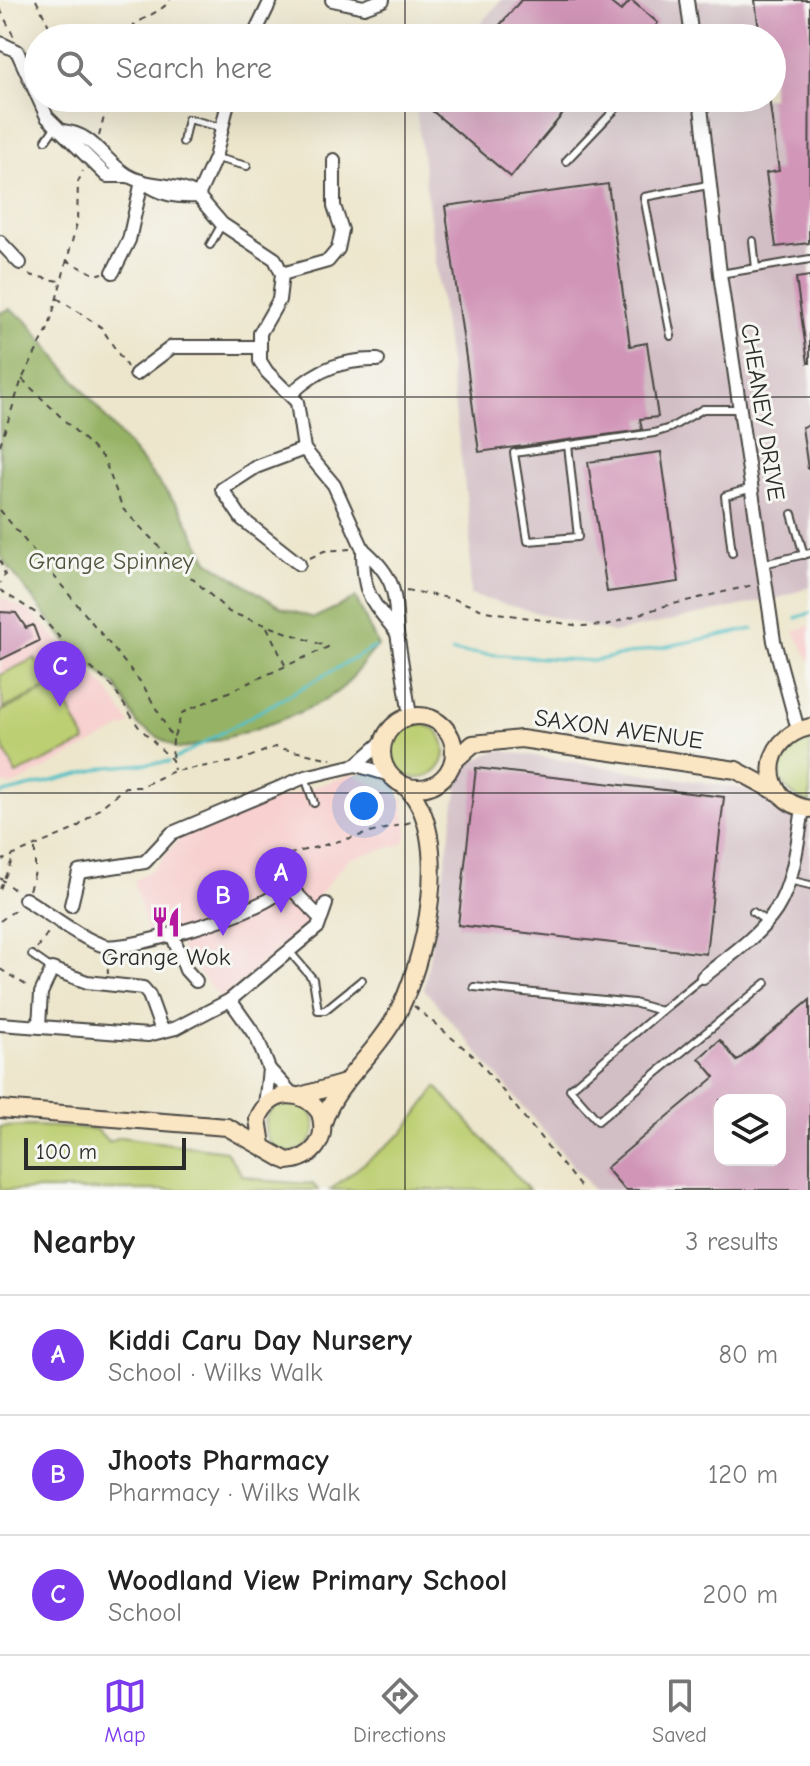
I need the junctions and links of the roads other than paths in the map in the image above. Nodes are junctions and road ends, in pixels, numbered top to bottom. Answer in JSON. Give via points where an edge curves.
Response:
{"nodes":[{"id":1,"x":271,"y":0,"type":"edge"},
{"id":2,"x":332,"y":0,"type":"edge"},
{"id":3,"x":383,"y":0,"type":"edge"},
{"id":4,"x":687,"y":0,"type":"edge"},
{"id":5,"x":260,"y":24,"type":"edge"},
{"id":6,"x":690,"y":24,"type":"edge"},
{"id":7,"x":0,"y":43,"type":"edge"},
{"id":8,"x":24,"y":69,"type":"edge"},
{"id":9,"x":47,"y":112,"type":"edge"},
{"id":10,"x":227,"y":112,"type":"edge"},
{"id":11,"x":613,"y":112,"type":"edge"},
{"id":12,"x":702,"y":112,"type":"edge"},
{"id":13,"x":59,"y":128,"type":"junction"},
{"id":14,"x":224,"y":128,"type":"junction"},
{"id":15,"x":46,"y":140,"type":"dead end"},
{"id":16,"x":183,"y":142,"type":"dead end"},
{"id":17,"x":215,"y":158,"type":"junction"},
{"id":18,"x":334,"y":160,"type":"dead end"},
{"id":19,"x":566,"y":161,"type":"dead end"},
{"id":20,"x":247,"y":166,"type":"dead end"},
{"id":21,"x":142,"y":181,"type":"junction"},
{"id":22,"x":712,"y":184,"type":"junction"},
{"id":23,"x":198,"y":196,"type":"junction"},
{"id":24,"x":222,"y":224,"type":"junction"},
{"id":25,"x":753,"y":241,"type":"dead end"},
{"id":26,"x":0,"y":242,"type":"edge"},
{"id":27,"x":210,"y":245,"type":"dead end"},
{"id":28,"x":810,"y":259,"type":"edge"},
{"id":29,"x":20,"y":263,"type":"dead end"},
{"id":30,"x":756,"y":268,"type":"junction"},
{"id":31,"x":113,"y":272,"type":"road end"},
{"id":32,"x":282,"y":274,"type":"junction"},
{"id":33,"x":720,"y":274,"type":"junction"},
{"id":34,"x":671,"y":336,"type":"dead end"},
{"id":35,"x":259,"y":347,"type":"junction"},
{"id":36,"x":378,"y":360,"type":"dead end"},
{"id":37,"x":132,"y":371,"type":"road end"},
{"id":38,"x":292,"y":393,"type":"junction"},
{"id":39,"x":740,"y":409,"type":"junction"},
{"id":40,"x":568,"y":445,"type":"junction"},
{"id":41,"x":304,"y":449,"type":"junction"},
{"id":42,"x":752,"y":488,"type":"junction"},
{"id":43,"x":792,"y":514,"type":"dead end"},
{"id":44,"x":363,"y":549,"type":"junction"},
{"id":45,"x":732,"y":553,"type":"dead end"},
{"id":46,"x":807,"y":554,"type":"edge"},
{"id":47,"x":299,"y":564,"type":"road end"},
{"id":48,"x":763,"y":564,"type":"junction"},
{"id":49,"x":397,"y":633,"type":"junction"},
{"id":50,"x":410,"y":716,"type":"junction"},
{"id":51,"x":442,"y":724,"type":"junction"},
{"id":52,"x":804,"y":728,"type":"edge"},
{"id":53,"x":496,"y":739,"type":"junction"},
{"id":54,"x":383,"y":741,"type":"junction"},
{"id":55,"x":776,"y":750,"type":"junction"},
{"id":56,"x":453,"y":762,"type":"junction"},
{"id":57,"x":356,"y":765,"type":"junction"},
{"id":58,"x":736,"y":770,"type":"junction"},
{"id":59,"x":390,"y":775,"type":"junction"},
{"id":60,"x":305,"y":777,"type":"junction"},
{"id":61,"x":442,"y":779,"type":"junction"},
{"id":62,"x":405,"y":786,"type":"junction"},
{"id":63,"x":779,"y":793,"type":"junction"},
{"id":64,"x":314,"y":803,"type":"dead end"},
{"id":65,"x":806,"y":809,"type":"edge"},
{"id":66,"x":422,"y":822,"type":"junction"},
{"id":67,"x":291,"y":869,"type":"dead end"},
{"id":68,"x":789,"y":880,"type":"junction"},
{"id":69,"x":286,"y":883,"type":"junction"},
{"id":70,"x":810,"y":885,"type":"edge"},
{"id":71,"x":25,"y":899,"type":"road end"},
{"id":72,"x":326,"y":904,"type":"dead end"},
{"id":73,"x":71,"y":905,"type":"dead end"},
{"id":74,"x":753,"y":912,"type":"dead end"},
{"id":75,"x":321,"y":919,"type":"junction"},
{"id":76,"x":767,"y":922,"type":"junction"},
{"id":77,"x":172,"y":934,"type":"junction"},
{"id":78,"x":289,"y":951,"type":"junction"},
{"id":79,"x":32,"y":955,"type":"road end"},
{"id":80,"x":52,"y":969,"type":"junction"},
{"id":81,"x":703,"y":977,"type":"joint"},
{"id":82,"x":362,"y":980,"type":"dead end"},
{"id":83,"x":196,"y":981,"type":"dead end"},
{"id":84,"x":766,"y":983,"type":"dead end"},
{"id":85,"x":474,"y":987,"type":"dead end"},
{"id":86,"x":230,"y":1000,"type":"junction"},
{"id":87,"x":661,"y":1011,"type":"junction"},
{"id":88,"x":0,"y":1024,"type":"edge"},
{"id":89,"x":39,"y":1026,"type":"junction"},
{"id":90,"x":162,"y":1031,"type":"junction"},
{"id":91,"x":269,"y":1069,"type":"junction"},
{"id":92,"x":345,"y":1083,"type":"junction"},
{"id":93,"x":296,"y":1095,"type":"junction"},
{"id":94,"x":0,"y":1109,"type":"edge"},
{"id":95,"x":263,"y":1109,"type":"junction"},
{"id":96,"x":323,"y":1123,"type":"junction"},
{"id":97,"x":227,"y":1127,"type":"junction"},
{"id":98,"x":262,"y":1145,"type":"junction"}],
"edges":[{"from":1,"to":5,"type":"street"},
{"from":2,"to":3,"type":"street","via":[[364,7]]},
{"from":4,"to":6,"type":"street"},
{"from":7,"to":8,"type":"street","via":[[17,51]]},
{"from":9,"to":13,"type":"street"},
{"from":10,"to":14,"type":"street"},
{"from":11,"to":19,"type":"lane"},
{"from":12,"to":22,"type":"street","name":"CHEANEY DRIVE"},
{"from":13,"to":15,"type":"lane"},
{"from":13,"to":21,"type":"street","via":[[92,150],[107,176]]},
{"from":14,"to":16,"type":"lane","via":[[188,119]]},
{"from":14,"to":17,"type":"street"},
{"from":17,"to":20,"type":"lane"},
{"from":17,"to":23,"type":"street"},
{"from":18,"to":32,"type":"street","via":[[334,206],[342,230],[338,249],[320,265]]},
{"from":21,"to":23,"type":"street","via":[[183,186]]},
{"from":21,"to":31,"type":"street","via":[[129,240]]},
{"from":22,"to":33,"type":"street","name":"CHEANEY DRIVE"},
{"from":22,"to":34,"type":"lane","via":[[644,197]]},
{"from":23,"to":24,"type":"street"},
{"from":24,"to":27,"type":"lane"},
{"from":24,"to":32,"type":"street","via":[[268,253]]},
{"from":25,"to":30,"type":"lane"},
{"from":26,"to":29,"type":"street"},
{"from":28,"to":30,"type":"lane"},
{"from":30,"to":33,"type":"lane"},
{"from":32,"to":35,"type":"street","via":[[283,288],[260,333]]},
{"from":33,"to":39,"type":"street","name":"CHEANEY DRIVE"},
{"from":35,"to":37,"type":"street","via":[[172,347]]},
{"from":35,"to":38,"type":"street","via":[[267,372]]},
{"from":36,"to":38,"type":"street","via":[[354,359],[317,373]]},
{"from":38,"to":41,"type":"street","via":[[301,413]]},
{"from":39,"to":40,"type":"lane","via":[[703,409],[654,433]]},
{"from":39,"to":42,"type":"street","name":"CHEANEY DRIVE"},
{"from":40,"to":40,"type":"lane","via":[[514,453],[528,541],[578,537]]},
{"from":41,"to":44,"type":"street","via":[[334,485]]},
{"from":41,"to":47,"type":"street","via":[[256,467],[222,489],[242,519]]},
{"from":42,"to":45,"type":"lane","via":[[725,496]]},
{"from":42,"to":48,"type":"street","name":"CHEANEY DRIVE"},
{"from":43,"to":46,"type":"lane"},
{"from":44,"to":49,"type":"street","via":[[368,597]]},
{"from":44,"to":49,"type":"street","via":[[395,589]]},
{"from":46,"to":48,"type":"lane"},
{"from":48,"to":52,"type":"street","name":"CHEANEY DRIVE","via":[[774,641]]},
{"from":49,"to":50,"type":"street"},
{"from":50,"to":51,"type":"street"},
{"from":50,"to":54,"type":"street","via":[[388,730]]},
{"from":51,"to":53,"type":"street","name":"SAXON AVENUE"},
{"from":51,"to":56,"type":"street","via":[[453,742]]},
{"from":52,"to":55,"type":"street"},
{"from":53,"to":56,"type":"street","name":"SAXON AVENUE","via":[[473,744]]},
{"from":53,"to":58,"type":"street","name":"SAXON AVENUE"},
{"from":54,"to":57,"type":"street"},
{"from":54,"to":59,"type":"street"},
{"from":55,"to":58,"type":"street","via":[[761,762]]},
{"from":55,"to":63,"type":"street","via":[[771,769]]},
{"from":56,"to":61,"type":"street"},
{"from":57,"to":59,"type":"street"},
{"from":57,"to":60,"type":"street"},
{"from":58,"to":63,"type":"street","name":"SAXON AVENUE"},
{"from":59,"to":62,"type":"street"},
{"from":60,"to":64,"type":"lane"},
{"from":60,"to":73,"type":"street","via":[[172,833],[145,862],[79,872]]},
{"from":61,"to":62,"type":"street","via":[[424,788]]},
{"from":61,"to":66,"type":"street"},
{"from":62,"to":66,"type":"street","via":[[419,803]]},
{"from":63,"to":65,"type":"street","name":"SAXON AVENUE"},
{"from":65,"to":68,"type":"street"},
{"from":66,"to":92,"type":"street","via":[[430,897],[425,935],[405,998],[385,1035]]},
{"from":67,"to":69,"type":"street"},
{"from":68,"to":70,"type":"lane"},
{"from":68,"to":76,"type":"street"},
{"from":69,"to":75,"type":"street"},
{"from":69,"to":77,"type":"street","via":[[272,898],[239,913]]},
{"from":71,"to":77,"type":"street","via":[[106,946]]},
{"from":72,"to":75,"type":"street"},
{"from":74,"to":76,"type":"lane"},
{"from":75,"to":78,"type":"street"},
{"from":76,"to":81,"type":"street"},
{"from":77,"to":83,"type":"street"},
{"from":78,"to":82,"type":"lane","via":[[313,979],[318,1010]]},
{"from":78,"to":86,"type":"street"},
{"from":79,"to":80,"type":"lane"},
{"from":80,"to":89,"type":"street","via":[[41,993]]},
{"from":80,"to":90,"type":"street","via":[[66,977],[143,988]]},
{"from":81,"to":87,"type":"lane"},
{"from":84,"to":87,"type":"lane","via":[[598,1121],[570,1089]]},
{"from":85,"to":87,"type":"lane","via":[[634,1003]]},
{"from":86,"to":90,"type":"street"},
{"from":86,"to":91,"type":"street","via":[[257,1038]]},
{"from":88,"to":89,"type":"street"},
{"from":89,"to":90,"type":"street","via":[[148,1035]]},
{"from":91,"to":93,"type":"street"},
{"from":91,"to":95,"type":"street"},
{"from":92,"to":93,"type":"street"},
{"from":92,"to":96,"type":"street"},
{"from":93,"to":95,"type":"street","via":[[282,1095]]},
{"from":93,"to":96,"type":"street","via":[[314,1105]]},
{"from":94,"to":97,"type":"street"},
{"from":95,"to":97,"type":"street"},
{"from":95,"to":98,"type":"street","via":[[257,1126]]},
{"from":96,"to":98,"type":"street","via":[[320,1142],[306,1157],[287,1161]]},
{"from":97,"to":98,"type":"street"}]}
